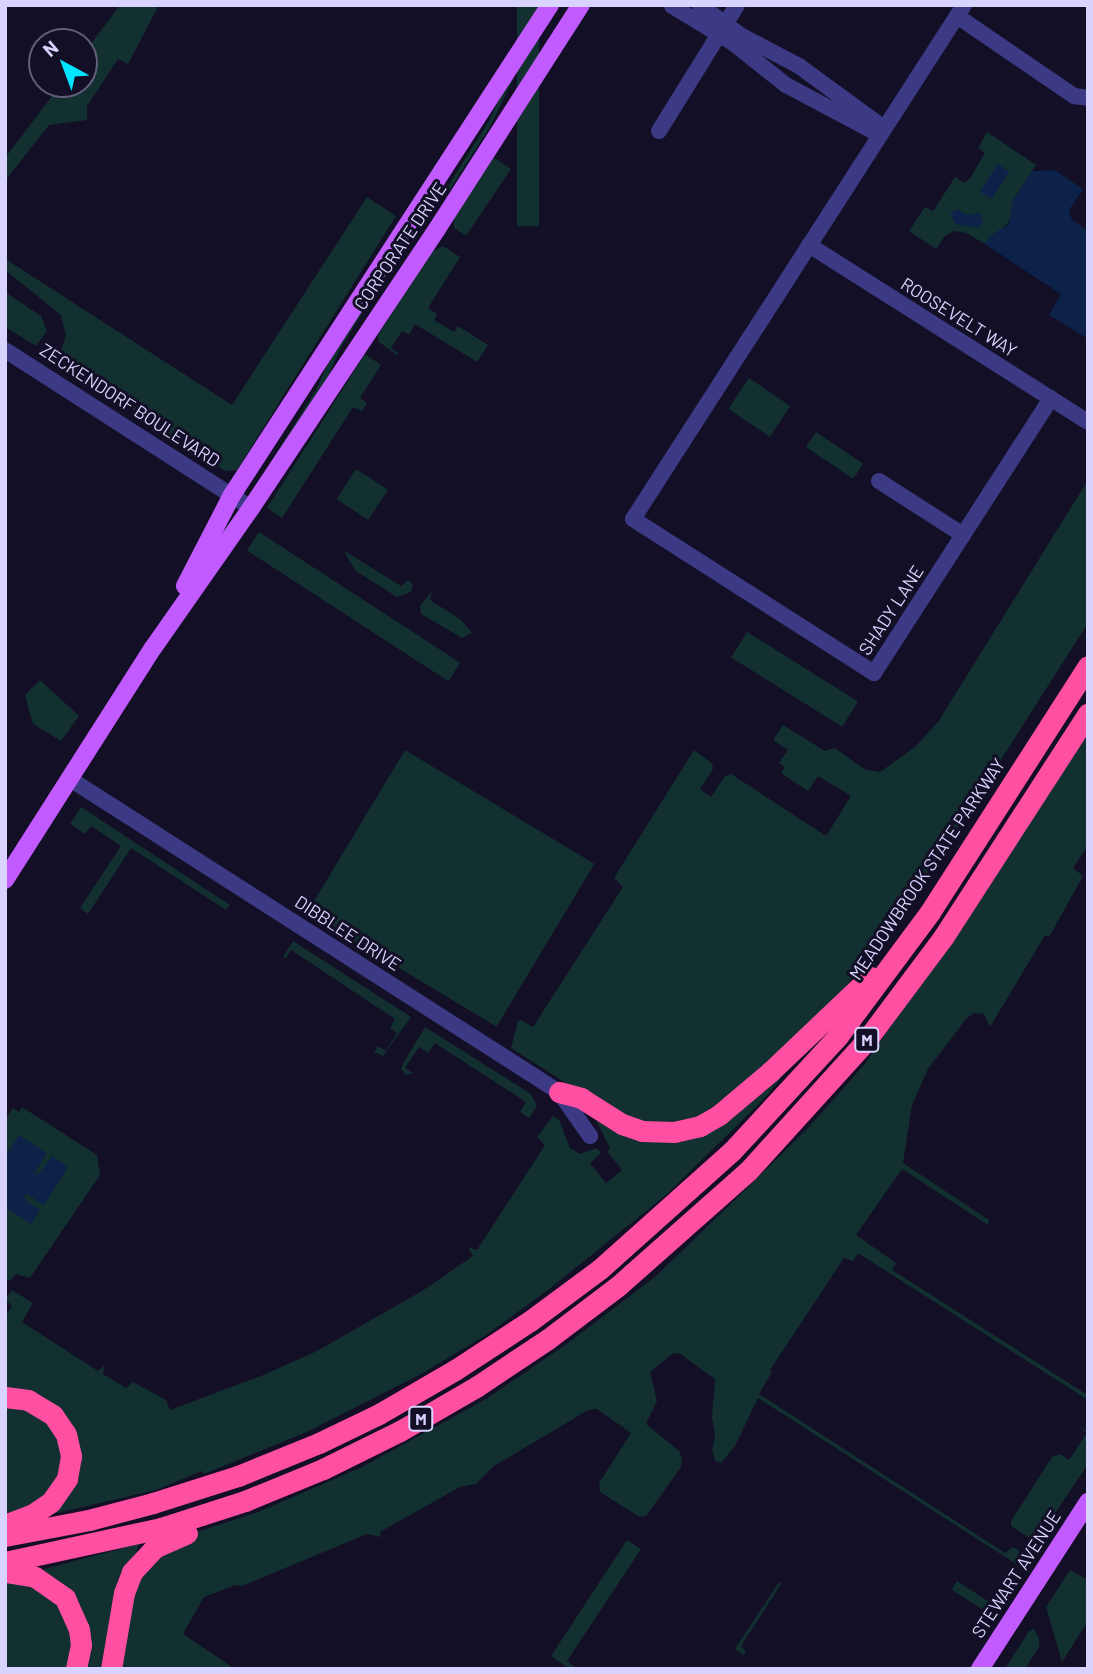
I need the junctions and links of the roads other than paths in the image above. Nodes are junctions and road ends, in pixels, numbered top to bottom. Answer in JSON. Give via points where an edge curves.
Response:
{"nodes":[{"id":1,"x":550,"y":5,"type":"edge"},
{"id":2,"x":580,"y":5,"type":"edge"},
{"id":3,"x":700,"y":5,"type":"edge"},
{"id":4,"x":737,"y":5,"type":"edge"},
{"id":5,"x":680,"y":8,"type":"edge"},
{"id":6,"x":960,"y":11,"type":"edge"},
{"id":7,"x":722,"y":29,"type":"junction"},
{"id":8,"x":1088,"y":97,"type":"edge"},
{"id":9,"x":659,"y":131,"type":"dead end"},
{"id":10,"x":882,"y":132,"type":"junction"},
{"id":11,"x":809,"y":245,"type":"junction"},
{"id":12,"x":5,"y":350,"type":"edge"},
{"id":13,"x":1051,"y":398,"type":"junction"},
{"id":14,"x":1088,"y":422,"type":"edge"},
{"id":15,"x":879,"y":481,"type":"dead end"},
{"id":16,"x":232,"y":495,"type":"junction"},
{"id":17,"x":251,"y":508,"type":"junction"},
{"id":18,"x":963,"y":535,"type":"junction"},
{"id":19,"x":153,"y":648,"type":"junction"},
{"id":20,"x":1088,"y":666,"type":"edge"},
{"id":21,"x":1088,"y":713,"type":"edge"},
{"id":22,"x":70,"y":779,"type":"junction"},
{"id":23,"x":5,"y":880,"type":"edge"},
{"id":24,"x":918,"y":929,"type":"junction"},
{"id":25,"x":559,"y":1092,"type":"junction"},
{"id":26,"x":590,"y":1136,"type":"dead end"},
{"id":27,"x":5,"y":1397,"type":"edge"},
{"id":28,"x":245,"y":1501,"type":"junction"},
{"id":29,"x":1088,"y":1502,"type":"edge"},
{"id":30,"x":5,"y":1525,"type":"edge"},
{"id":31,"x":5,"y":1536,"type":"edge"},
{"id":32,"x":5,"y":1562,"type":"edge"},
{"id":33,"x":5,"y":1572,"type":"edge"},
{"id":34,"x":76,"y":1669,"type":"edge"},
{"id":35,"x":111,"y":1669,"type":"edge"},
{"id":36,"x":980,"y":1669,"type":"edge"}],
"edges":[{"from":1,"to":16,"type":"main road","name":"CORPORATE DRIVE"},
{"from":2,"to":17,"type":"main road","name":"CORPORATE DRIVE"},
{"from":3,"to":7,"type":"street"},
{"from":4,"to":7,"type":"street"},
{"from":5,"to":7,"type":"street"},
{"from":6,"to":8,"type":"street","via":[[1074,96]]},
{"from":6,"to":10,"type":"street"},
{"from":7,"to":9,"type":"street"},
{"from":7,"to":10,"type":"street","via":[[799,66]]},
{"from":7,"to":10,"type":"street","via":[[786,85]]},
{"from":10,"to":11,"type":"street"},
{"from":11,"to":13,"type":"street","name":"ROOSEVELT WAY"},
{"from":11,"to":18,"type":"street","name":"SHADY LANE","via":[[633,519],[874,673]]},
{"from":12,"to":16,"type":"street","name":"ZECKENDORF BOULEVARD"},
{"from":13,"to":14,"type":"street","name":"ROOSEVELT WAY"},
{"from":13,"to":18,"type":"street","name":"SHADY LANE"},
{"from":15,"to":18,"type":"street"},
{"from":16,"to":17,"type":"street","name":"ZECKENDORF BOULEVARD"},
{"from":16,"to":19,"type":"main road"},
{"from":17,"to":19,"type":"main road"},
{"from":19,"to":22,"type":"main road"},
{"from":20,"to":24,"type":"highway","name":"MEADOWBROOK STATE PARKWAY","number":"M"},
{"from":21,"to":28,"type":"highway","number":"M","via":[[968,901],[893,1007],[830,1084],[740,1179],[618,1286],[503,1369],[363,1450]]},
{"from":22,"to":23,"type":"main road"},
{"from":22,"to":25,"type":"street","name":"DIBBLEE DRIVE"},
{"from":24,"to":25,"type":"highway","via":[[793,1052],[700,1126],[674,1132],[642,1131],[581,1098]]},
{"from":24,"to":31,"type":"highway","name":"MEADOWBROOK STATE PARKWAY","number":"M","via":[[831,1044],[732,1151],[635,1240],[493,1346],[379,1414],[258,1468],[132,1510]]},
{"from":25,"to":26,"type":"street","name":"DIBBLEE DRIVE"},
{"from":27,"to":30,"type":"highway","via":[[34,1403],[53,1415],[66,1434],[71,1456],[67,1479],[51,1502]]},
{"from":28,"to":32,"type":"highway","number":"M","via":[[138,1535]]},
{"from":28,"to":35,"type":"highway","via":[[161,1543],[135,1566],[124,1593]]},
{"from":29,"to":36,"type":"main road","name":"STEWART AVENUE"},
{"from":33,"to":34,"type":"highway","via":[[42,1581],[69,1604],[80,1636]]}]}
